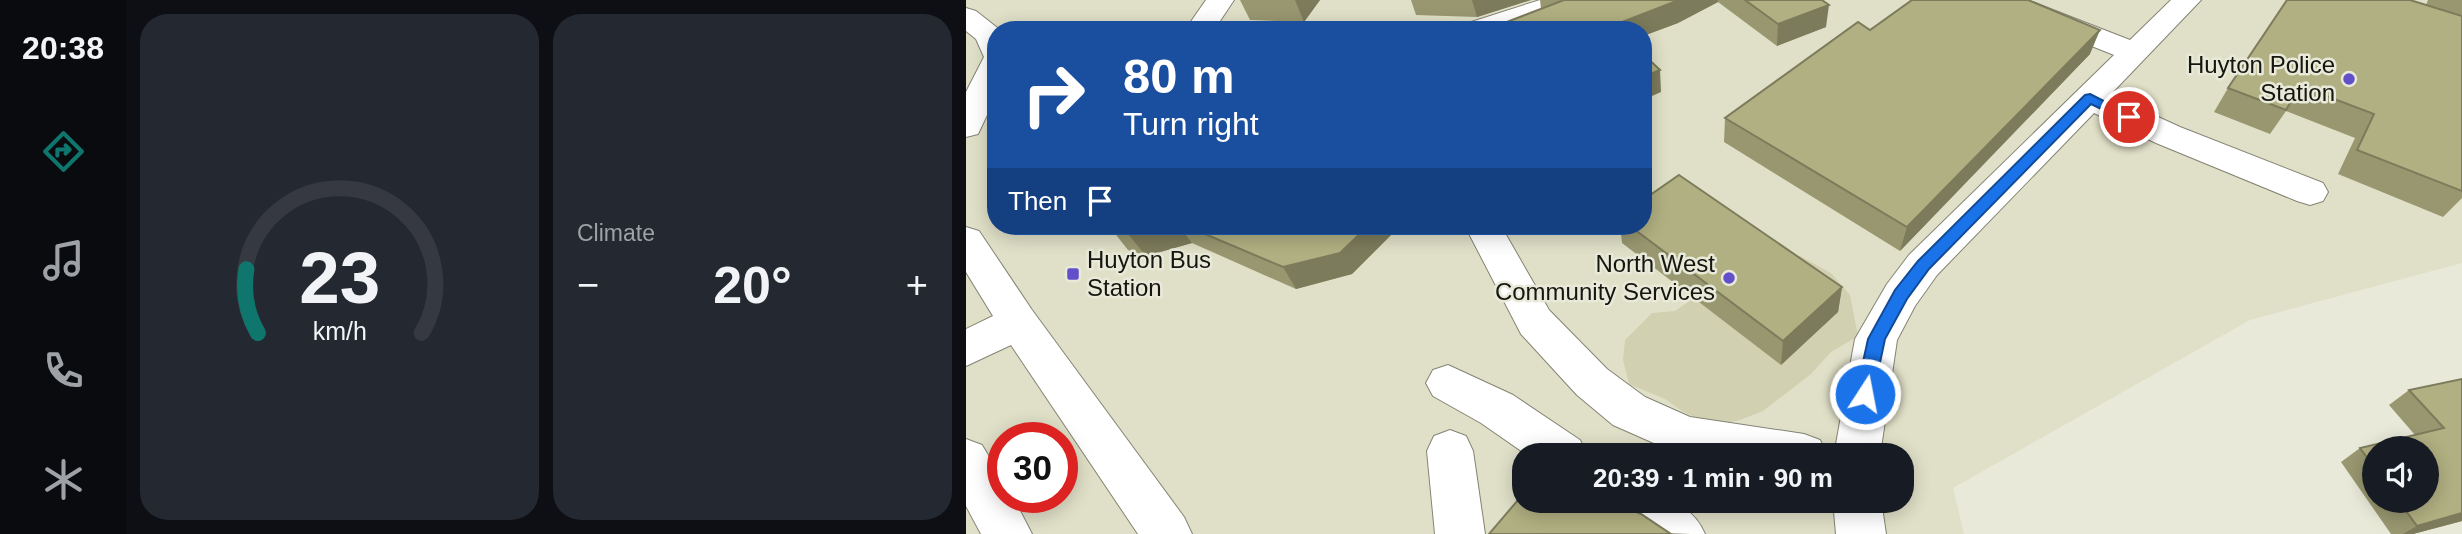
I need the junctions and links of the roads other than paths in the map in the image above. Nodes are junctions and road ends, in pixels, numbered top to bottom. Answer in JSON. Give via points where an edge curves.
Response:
{"nodes":[{"id":1,"x":1220,"y":0,"type":"edge"},
{"id":2,"x":1569,"y":0,"type":"edge"},
{"id":3,"x":2002,"y":0,"type":"edge"},
{"id":4,"x":2187,"y":0,"type":"edge"},
{"id":5,"x":2041,"y":6,"type":"edge"},
{"id":6,"x":966,"y":16,"type":"edge"},
{"id":7,"x":1205,"y":21,"type":"edge"},
{"id":8,"x":1503,"y":21,"type":"edge"},
{"id":9,"x":987,"y":33,"type":"edge"},
{"id":10,"x":2135,"y":53,"type":"junction"},
{"id":11,"x":987,"y":81,"type":"edge"},
{"id":12,"x":2090,"y":98,"type":"junction"},
{"id":13,"x":966,"y":126,"type":"edge"},
{"id":14,"x":2311,"y":192,"type":"dead end"},
{"id":15,"x":1488,"y":235,"type":"edge"},
{"id":16,"x":966,"y":241,"type":"edge"},
{"id":17,"x":1018,"y":322,"type":"junction"},
{"id":18,"x":966,"y":349,"type":"edge"},
{"id":19,"x":1448,"y":383,"type":"dead end"},
{"id":20,"x":1547,"y":443,"type":"edge"},
{"id":21,"x":1726,"y":443,"type":"edge"},
{"id":22,"x":1859,"y":443,"type":"edge"},
{"id":23,"x":1450,"y":451,"type":"dead end"},
{"id":24,"x":966,"y":460,"type":"edge"},
{"id":25,"x":1650,"y":513,"type":"edge"},
{"id":26,"x":1859,"y":513,"type":"edge"},
{"id":27,"x":1007,"y":534,"type":"edge"},
{"id":28,"x":1167,"y":534,"type":"edge"},
{"id":29,"x":1461,"y":534,"type":"edge"},
{"id":30,"x":1680,"y":534,"type":"edge"},
{"id":31,"x":1861,"y":534,"type":"edge"}],
"edges":[{"from":1,"to":7,"type":"street"},
{"from":2,"to":8,"type":"street"},
{"from":3,"to":5,"type":"street"},
{"from":4,"to":10,"type":"street"},
{"from":5,"to":10,"type":"street"},
{"from":6,"to":9,"type":"street"},
{"from":10,"to":12,"type":"street"},
{"from":11,"to":13,"type":"street"},
{"from":12,"to":14,"type":"street","via":[[2168,135]]},
{"from":12,"to":22,"type":"street","via":[[1923,265],[1901,295],[1877,339]]},
{"from":15,"to":21,"type":"street","via":[[1535,322],[1592,382],[1629,411],[1687,437]]},
{"from":16,"to":17,"type":"street"},
{"from":17,"to":18,"type":"street"},
{"from":17,"to":28,"type":"street"},
{"from":19,"to":20,"type":"street"},
{"from":23,"to":29,"type":"street"},
{"from":24,"to":27,"type":"street"},
{"from":25,"to":30,"type":"street"},
{"from":26,"to":31,"type":"street"}]}
